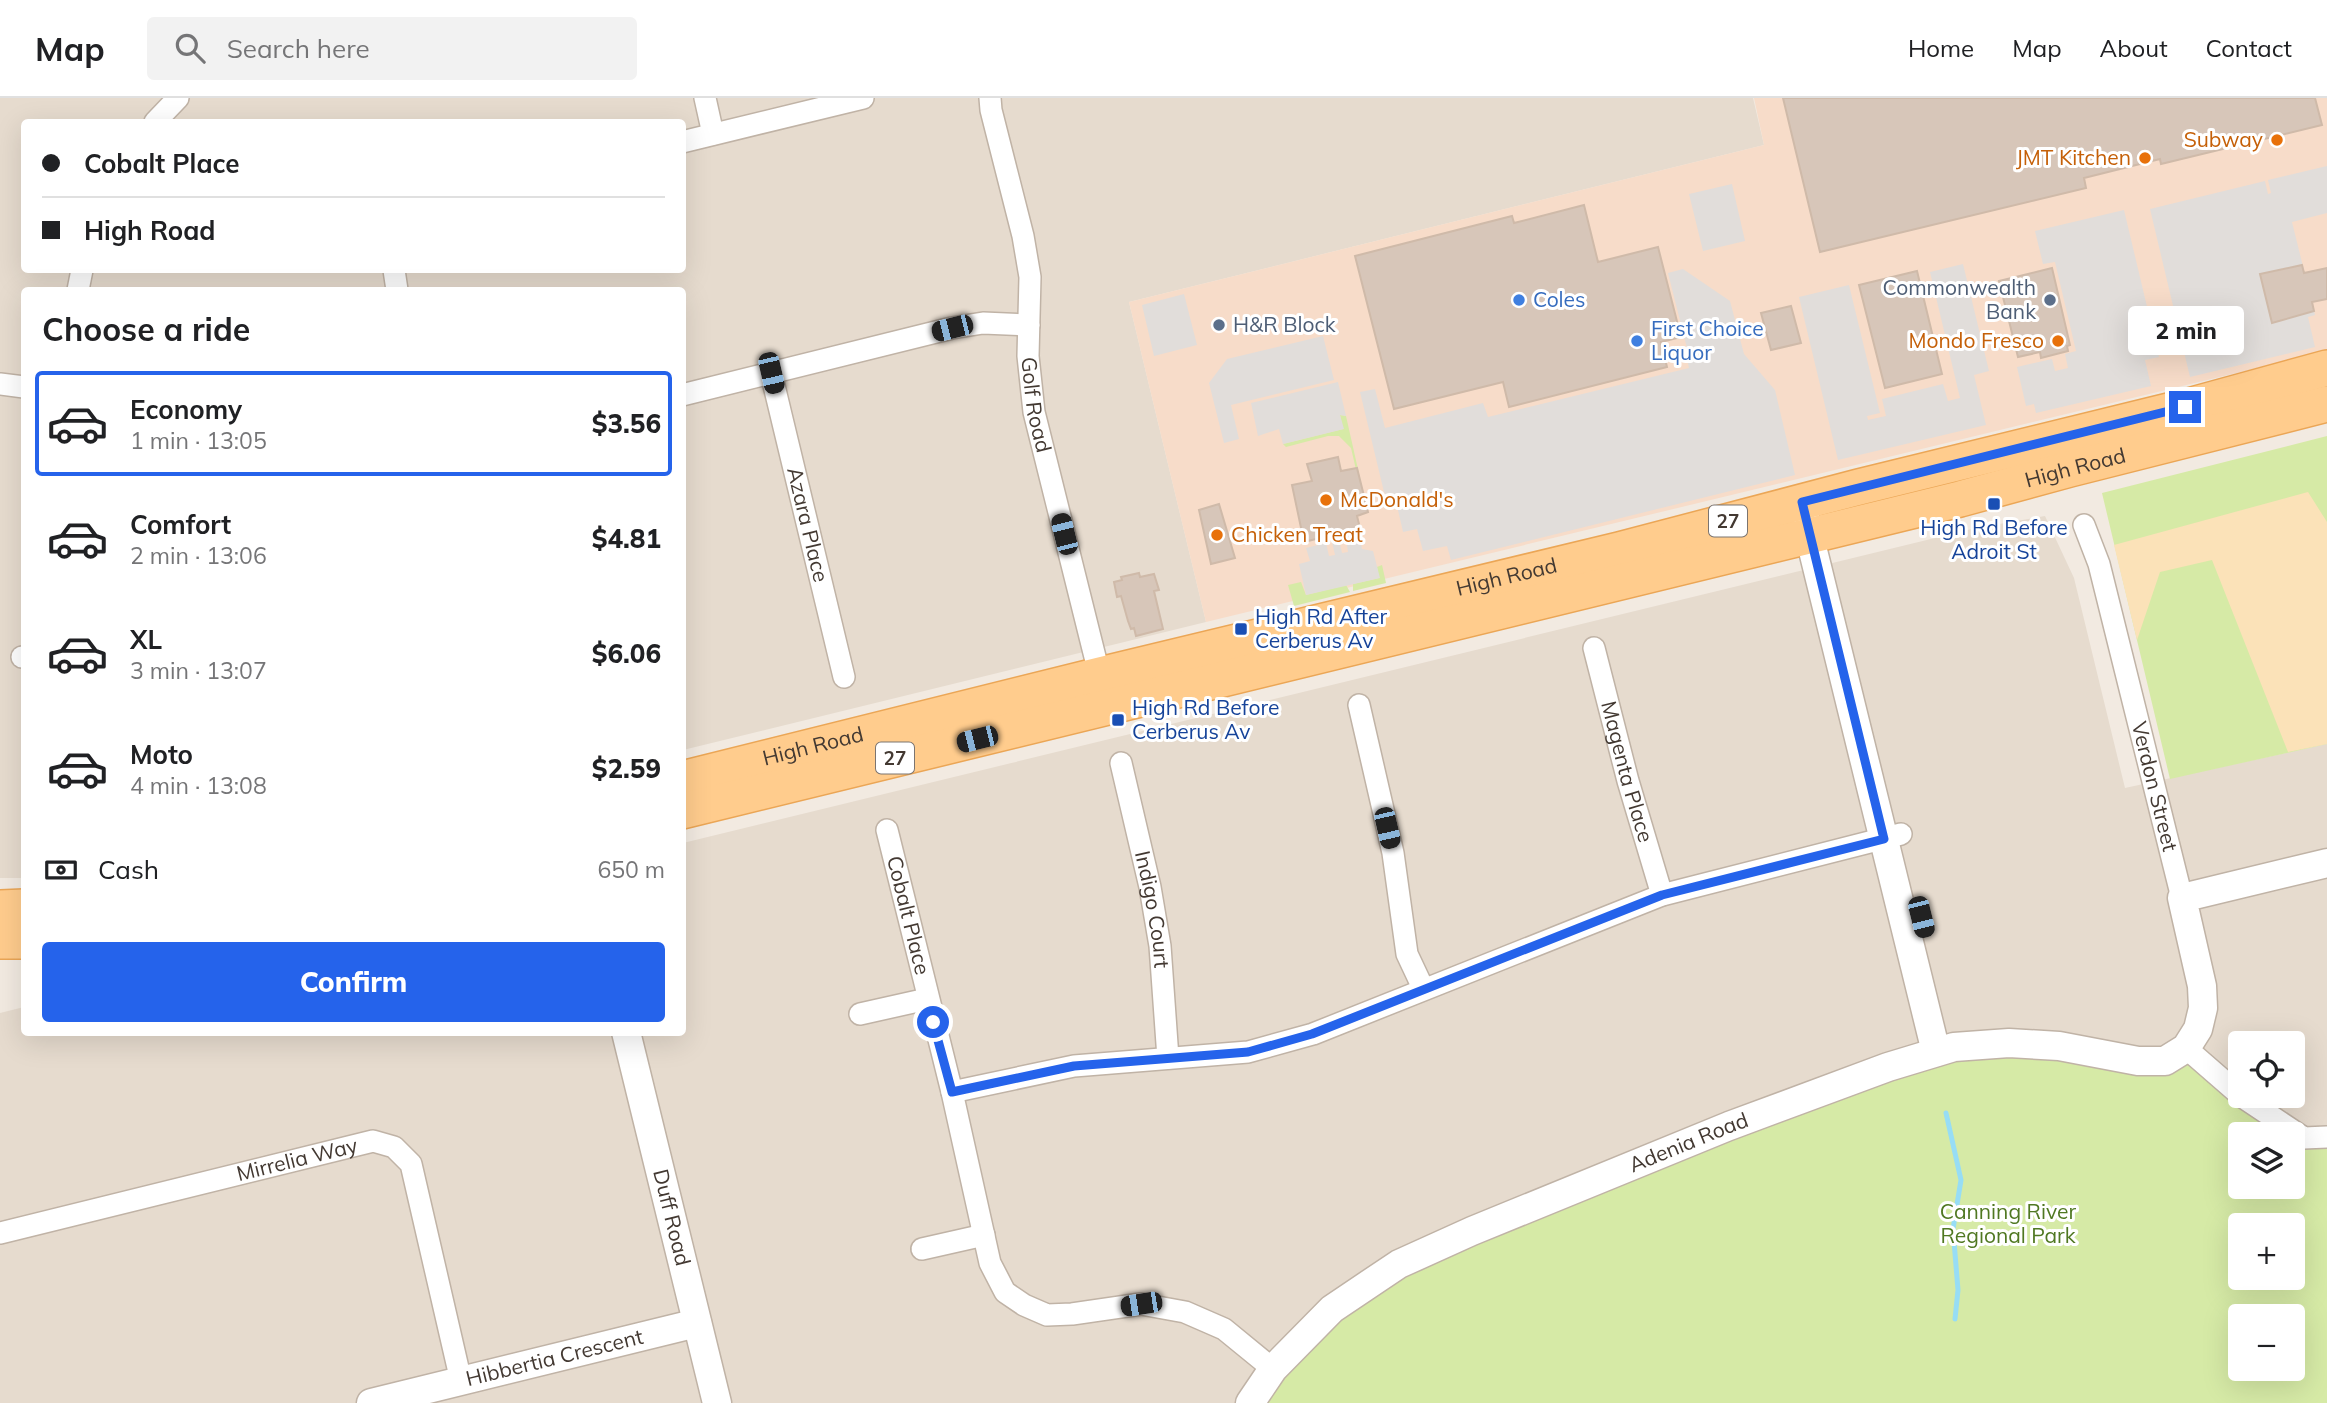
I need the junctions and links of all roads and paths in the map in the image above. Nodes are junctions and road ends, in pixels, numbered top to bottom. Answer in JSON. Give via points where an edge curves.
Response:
{"nodes":[{"id":1,"x":178,"y":98,"type":"edge"},
{"id":2,"x":705,"y":98,"type":"edge"},
{"id":3,"x":863,"y":98,"type":"edge"},
{"id":4,"x":990,"y":98,"type":"edge"},
{"id":5,"x":158,"y":119,"type":"edge"},
{"id":6,"x":713,"y":134,"type":"junction"},
{"id":7,"x":686,"y":141,"type":"edge"},
{"id":8,"x":1029,"y":325,"type":"junction"},
{"id":9,"x":2327,"y":368,"type":"edge"},
{"id":10,"x":771,"y":373,"type":"junction"},
{"id":11,"x":0,"y":384,"type":"edge"},
{"id":12,"x":21,"y":387,"type":"edge"},
{"id":13,"x":686,"y":394,"type":"edge"},
{"id":14,"x":2327,"y":404,"type":"edge"},
{"id":15,"x":1810,"y":500,"type":"junction"},
{"id":16,"x":2084,"y":526,"type":"dead end"},
{"id":17,"x":1817,"y":535,"type":"junction"},
{"id":18,"x":1594,"y":648,"type":"dead end"},
{"id":19,"x":844,"y":677,"type":"dead end"},
{"id":20,"x":1104,"y":691,"type":"junction"},
{"id":21,"x":1359,"y":705,"type":"dead end"},
{"id":22,"x":1121,"y":763,"type":"dead end"},
{"id":23,"x":686,"y":778,"type":"edge"},
{"id":24,"x":686,"y":810,"type":"edge"},
{"id":25,"x":887,"y":830,"type":"dead end"},
{"id":26,"x":1893,"y":836,"type":"junction"},
{"id":27,"x":2327,"y":863,"type":"edge"},
{"id":28,"x":1662,"y":895,"type":"junction"},
{"id":29,"x":2182,"y":898,"type":"junction"},
{"id":30,"x":0,"y":908,"type":"edge"},
{"id":31,"x":21,"y":908,"type":"edge"},
{"id":32,"x":0,"y":941,"type":"edge"},
{"id":33,"x":21,"y":941,"type":"edge"},
{"id":34,"x":1423,"y":988,"type":"junction"},
{"id":35,"x":928,"y":999,"type":"junction"},
{"id":36,"x":860,"y":1014,"type":"dead end"},
{"id":37,"x":627,"y":1036,"type":"edge"},
{"id":38,"x":2186,"y":1048,"type":"junction"},
{"id":39,"x":1945,"y":1049,"type":"junction"},
{"id":40,"x":1168,"y":1058,"type":"junction"},
{"id":41,"x":2228,"y":1084,"type":"edge"},
{"id":42,"x":952,"y":1092,"type":"junction"},
{"id":43,"x":2260,"y":1108,"type":"edge"},
{"id":44,"x":2327,"y":1137,"type":"edge"},
{"id":45,"x":0,"y":1233,"type":"edge"},
{"id":46,"x":984,"y":1235,"type":"junction"},
{"id":47,"x":922,"y":1249,"type":"dead end"},
{"id":48,"x":697,"y":1323,"type":"junction"},
{"id":49,"x":1273,"y":1369,"type":"junction"},
{"id":50,"x":461,"y":1381,"type":"junction"},
{"id":51,"x":371,"y":1403,"type":"edge"},
{"id":52,"x":717,"y":1403,"type":"edge"},
{"id":53,"x":1250,"y":1403,"type":"edge"}],
"edges":[{"from":1,"to":5,"type":"street"},
{"from":2,"to":6,"type":"street"},
{"from":3,"to":6,"type":"street"},
{"from":4,"to":8,"type":"street","name":"Golf Road","via":[[1030,277]]},
{"from":6,"to":7,"type":"street"},
{"from":8,"to":10,"type":"street","via":[[983,323],[952,328]]},
{"from":8,"to":20,"type":"street","name":"Golf Road","via":[[1034,412]]},
{"from":9,"to":15,"type":"main road","name":"High Road","number":"27"},
{"from":10,"to":13,"type":"street"},
{"from":10,"to":19,"type":"street","name":"Azara Place"},
{"from":11,"to":12,"type":"street"},
{"from":14,"to":17,"type":"main road","name":"High Road","number":"27"},
{"from":15,"to":17,"type":"street"},
{"from":15,"to":20,"type":"main road","name":"High Road","number":"27","via":[[1470,587]]},
{"from":16,"to":29,"type":"street","name":"Verdon Street","via":[[2099,564]]},
{"from":17,"to":20,"type":"main road","name":"High Road","number":"27"},
{"from":17,"to":26,"type":"street"},
{"from":18,"to":28,"type":"street","name":"Magenta Place"},
{"from":20,"to":23,"type":"main road","name":"High Road","number":"27"},
{"from":20,"to":24,"type":"main road","name":"High Road","number":"27"},
{"from":21,"to":34,"type":"street","via":[[1393,853],[1407,954]]},
{"from":22,"to":40,"type":"street","name":"Indigo Court","via":[[1160,946]]},
{"from":25,"to":35,"type":"street","name":"Cobalt Place"},
{"from":26,"to":28,"type":"street"},
{"from":26,"to":39,"type":"street"},
{"from":27,"to":29,"type":"street"},
{"from":28,"to":34,"type":"street"},
{"from":29,"to":38,"type":"street","name":"Verdon Street","via":[[2203,1008],[2198,1029]]},
{"from":30,"to":31,"type":"main road"},
{"from":32,"to":33,"type":"main road"},
{"from":34,"to":40,"type":"street","via":[[1312,1034],[1248,1052]]},
{"from":35,"to":36,"type":"street","name":"Cobalt Place"},
{"from":35,"to":42,"type":"street","name":"Cobalt Place"},
{"from":37,"to":48,"type":"street","name":"Duff Road"},
{"from":38,"to":39,"type":"street","name":"Adenia Road","via":[[2165,1061],[2010,1042]]},
{"from":38,"to":41,"type":"street"},
{"from":39,"to":49,"type":"street","name":"Adenia Road","via":[[1729,1126],[1399,1264],[1332,1309]]},
{"from":40,"to":42,"type":"street","via":[[1074,1066]]},
{"from":42,"to":46,"type":"street","name":"Cobalt Place"},
{"from":43,"to":44,"type":"street","via":[[2304,1138]]},
{"from":45,"to":50,"type":"street","name":"Mirrelia Way","via":[[373,1141],[394,1147],[411,1164]]},
{"from":46,"to":47,"type":"street"},
{"from":46,"to":49,"type":"street","name":"Cobalt Place","via":[[990,1263],[1005,1292],[1024,1305],[1047,1315],[1141,1304],[1185,1312],[1224,1329]]},
{"from":48,"to":50,"type":"street","name":"Hibbertia Crescent"},
{"from":48,"to":52,"type":"street","name":"Duff Road"},
{"from":49,"to":53,"type":"street","name":"Adenia Road"},
{"from":50,"to":51,"type":"street","name":"Hibbertia Crescent"}]}
